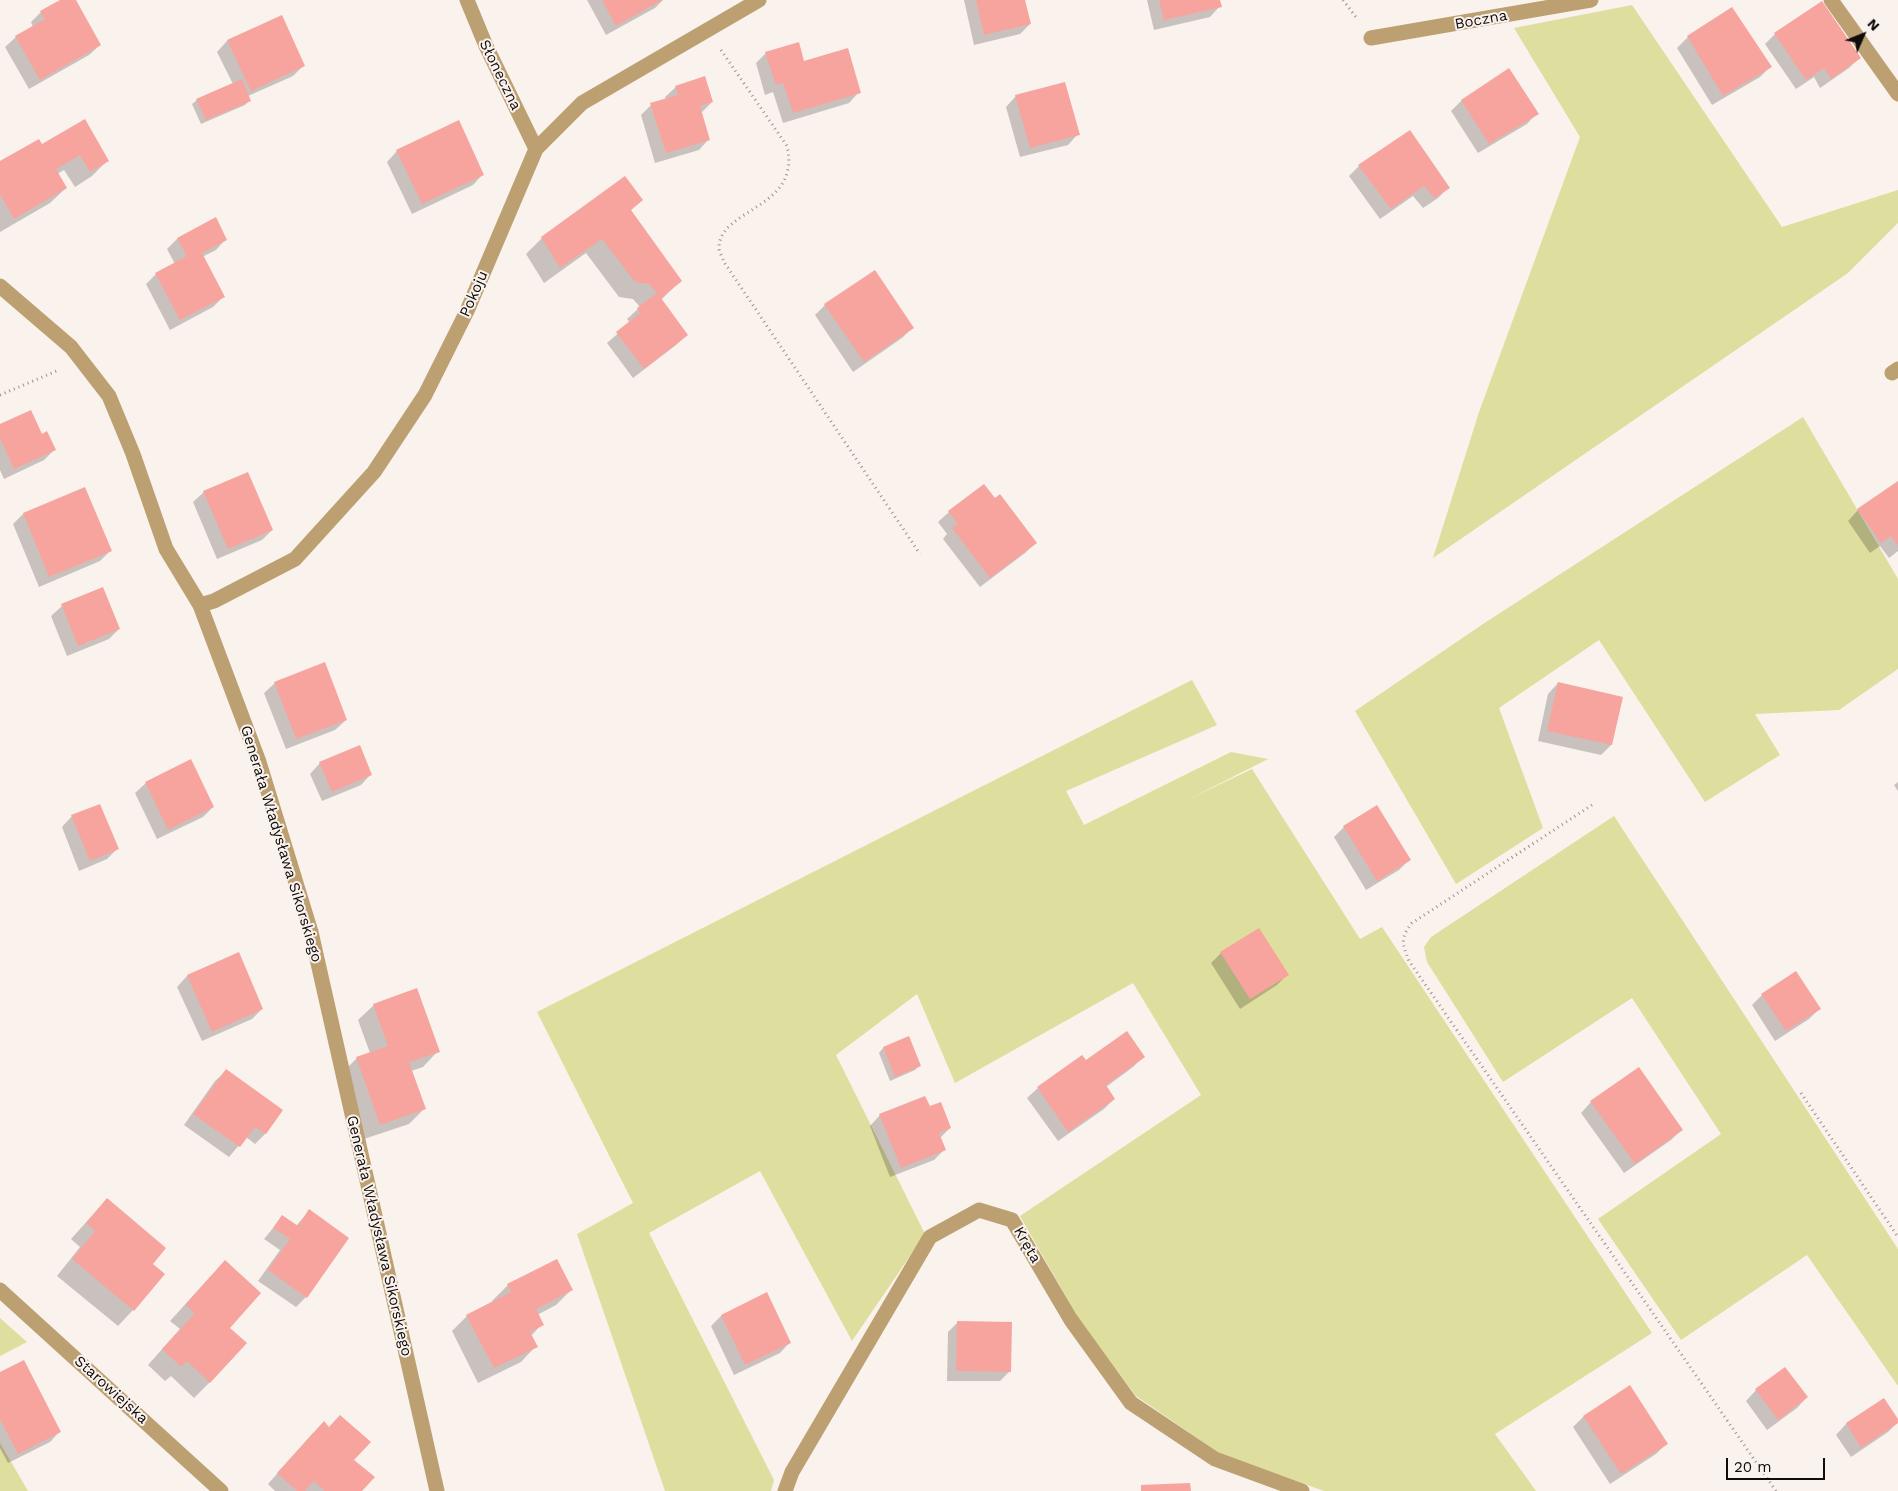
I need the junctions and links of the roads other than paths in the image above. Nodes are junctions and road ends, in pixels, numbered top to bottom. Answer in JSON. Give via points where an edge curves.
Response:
{"nodes":[{"id":1,"x":467,"y":0,"type":"edge"},
{"id":2,"x":759,"y":0,"type":"edge"},
{"id":3,"x":1591,"y":0,"type":"edge"},
{"id":4,"x":1831,"y":0,"type":"edge"},
{"id":5,"x":1371,"y":38,"type":"dead end"},
{"id":6,"x":1898,"y":94,"type":"edge"},
{"id":7,"x":536,"y":149,"type":"junction"},
{"id":8,"x":0,"y":286,"type":"edge"},
{"id":9,"x":200,"y":606,"type":"junction"},
{"id":10,"x":0,"y":1290,"type":"edge"},
{"id":11,"x":222,"y":1491,"type":"edge"},
{"id":12,"x":437,"y":1491,"type":"edge"},
{"id":13,"x":785,"y":1491,"type":"edge"},
{"id":14,"x":1302,"y":1491,"type":"edge"}],
"edges":[{"from":1,"to":7,"type":"street","name":"Słoneczna"},
{"from":2,"to":7,"type":"street","name":"Pokoju","via":[[582,103]]},
{"from":3,"to":5,"type":"street","name":"Boczna"},
{"from":4,"to":6,"type":"street"},
{"from":7,"to":9,"type":"street","name":"Pokoju","via":[[467,311],[424,395],[374,472],[295,559]]},
{"from":8,"to":9,"type":"street","name":"Generała Władysława Sikorskiego","via":[[71,347],[109,396],[166,549]]},
{"from":9,"to":12,"type":"street","name":"Generała Władysława Sikorskiego","via":[[259,762],[310,932]]},
{"from":10,"to":11,"type":"street","name":"Starowiejska"},
{"from":13,"to":14,"type":"street","name":"Kręta","via":[[792,1472],[930,1237],[979,1210],[1012,1220],[1071,1320],[1131,1403],[1215,1459]]}]}
